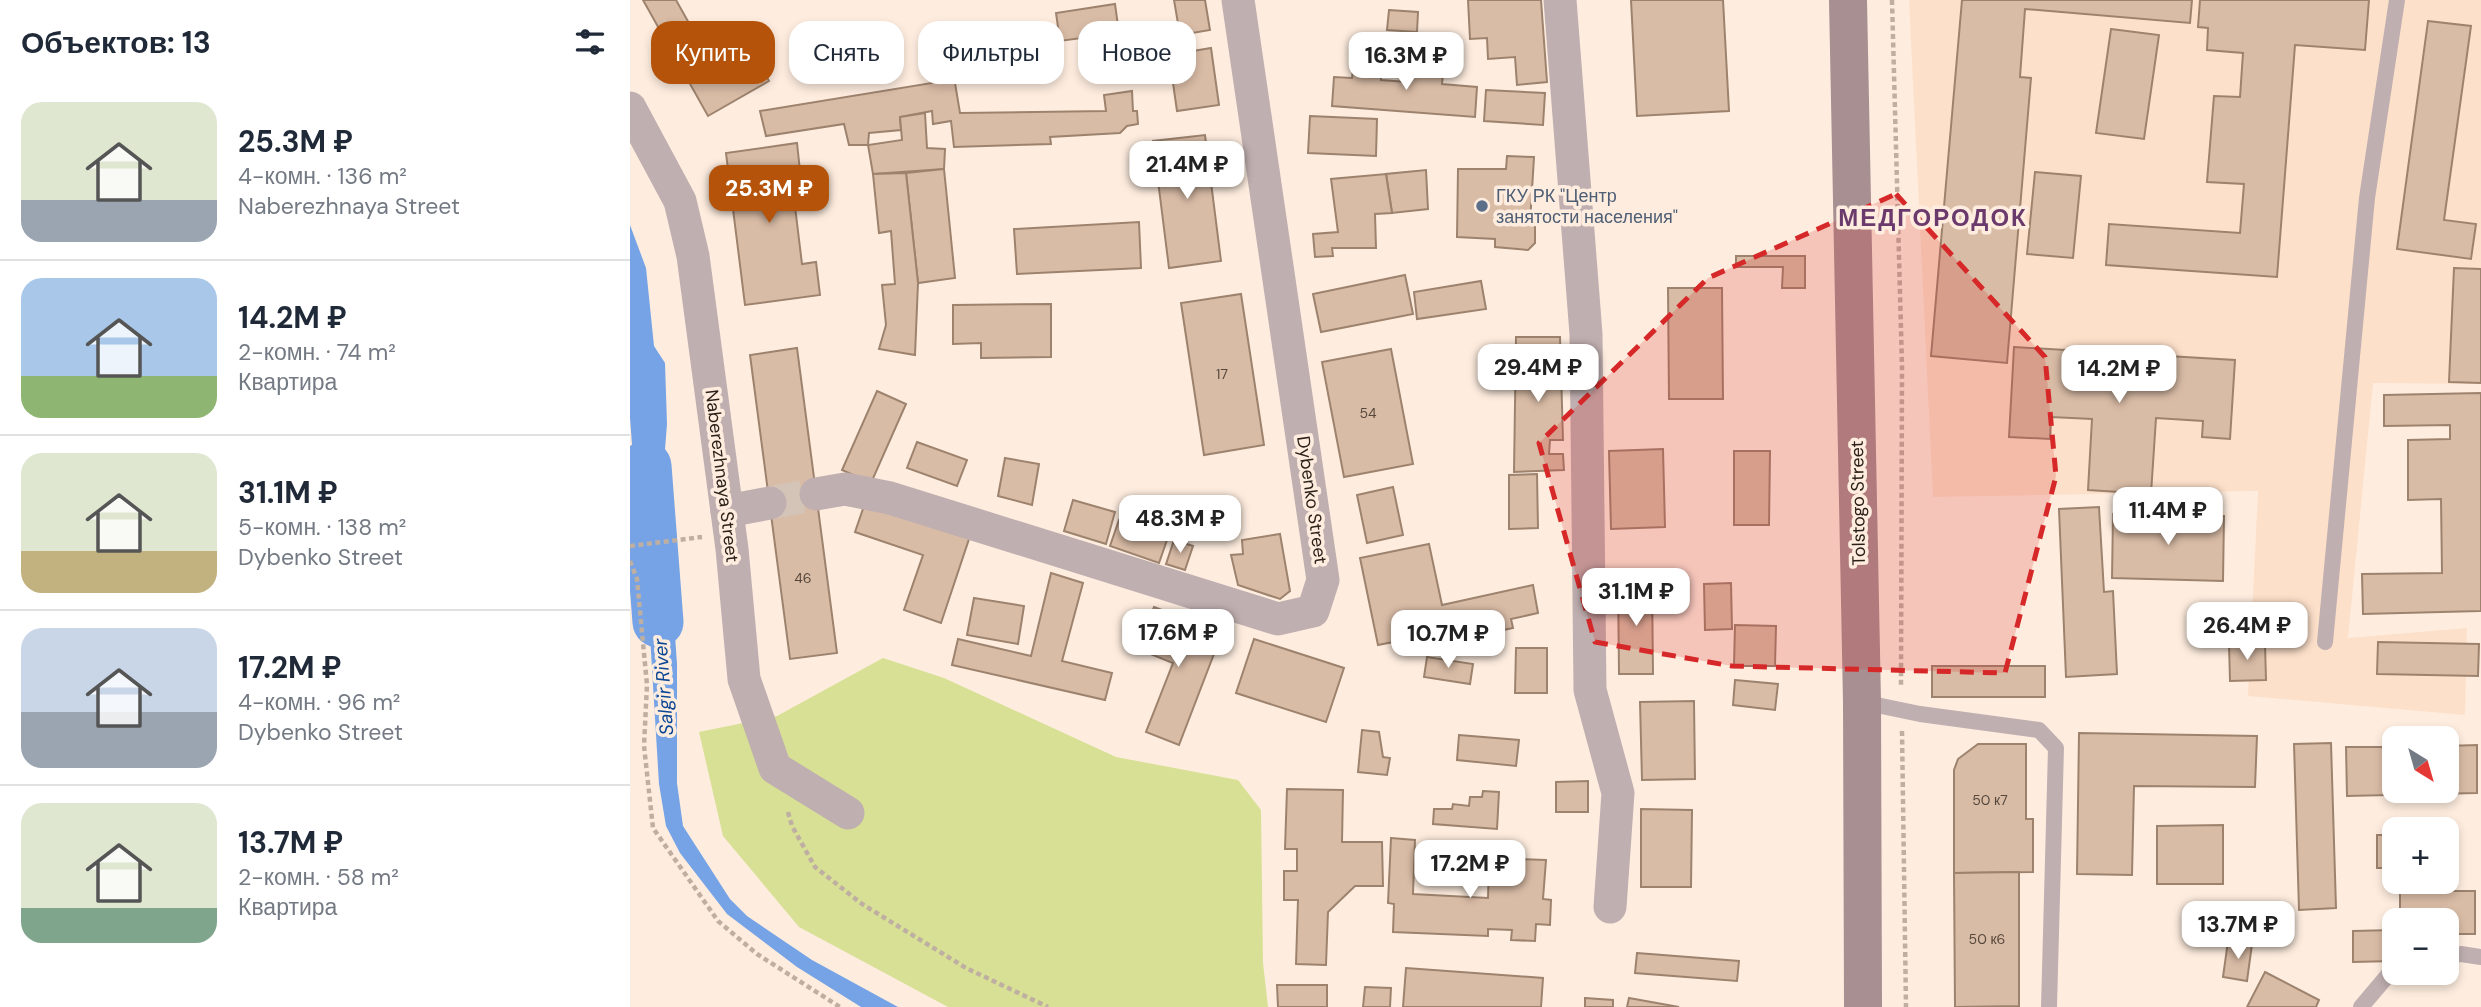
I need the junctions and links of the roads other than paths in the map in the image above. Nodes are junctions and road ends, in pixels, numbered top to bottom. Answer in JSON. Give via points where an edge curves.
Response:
{"nodes":[{"id":1,"x":1238,"y":0,"type":"edge"},
{"id":2,"x":1560,"y":0,"type":"edge"},
{"id":3,"x":1848,"y":0,"type":"edge"},
{"id":4,"x":2397,"y":0,"type":"edge"},
{"id":5,"x":630,"y":108,"type":"edge"},
{"id":6,"x":816,"y":494,"type":"tunnel mouth"},
{"id":7,"x":770,"y":503,"type":"tunnel mouth"},
{"id":8,"x":727,"y":511,"type":"junction"},
{"id":9,"x":2325,"y":642,"type":"dead end"},
{"id":10,"x":1862,"y":702,"type":"junction"},
{"id":11,"x":848,"y":813,"type":"dead end"},
{"id":12,"x":1610,"y":907,"type":"dead end"},
{"id":13,"x":2459,"y":954,"type":"edge"},
{"id":14,"x":2481,"y":957,"type":"edge"},
{"id":15,"x":2382,"y":982,"type":"edge"},
{"id":16,"x":1863,"y":1007,"type":"edge"},
{"id":17,"x":2049,"y":1007,"type":"edge"},
{"id":18,"x":2361,"y":1007,"type":"edge"}],
"edges":[{"from":1,"to":6,"type":"street","name":"Dybenko Street","via":[[1324,580],[1313,611],[1278,620],[890,498],[845,489]]},
{"from":2,"to":12,"type":"street","via":[[1586,334],[1590,690],[1618,793]]},
{"from":3,"to":10,"type":"main road","name":"Tolstogo Street"},
{"from":4,"to":9,"type":"lane","via":[[2367,198]]},
{"from":5,"to":8,"type":"street","name":"Naberezhnaya Street","via":[[680,201],[693,256]]},
{"from":7,"to":8,"type":"street"},
{"from":8,"to":11,"type":"street","name":"Naberezhnaya Street","via":[[744,679],[775,768]]},
{"from":10,"to":16,"type":"main road","name":"Tolstogo Street"},
{"from":10,"to":17,"type":"lane","via":[[2039,730],[2056,748]]},
{"from":13,"to":14,"type":"lane"},
{"from":15,"to":18,"type":"lane"}]}
